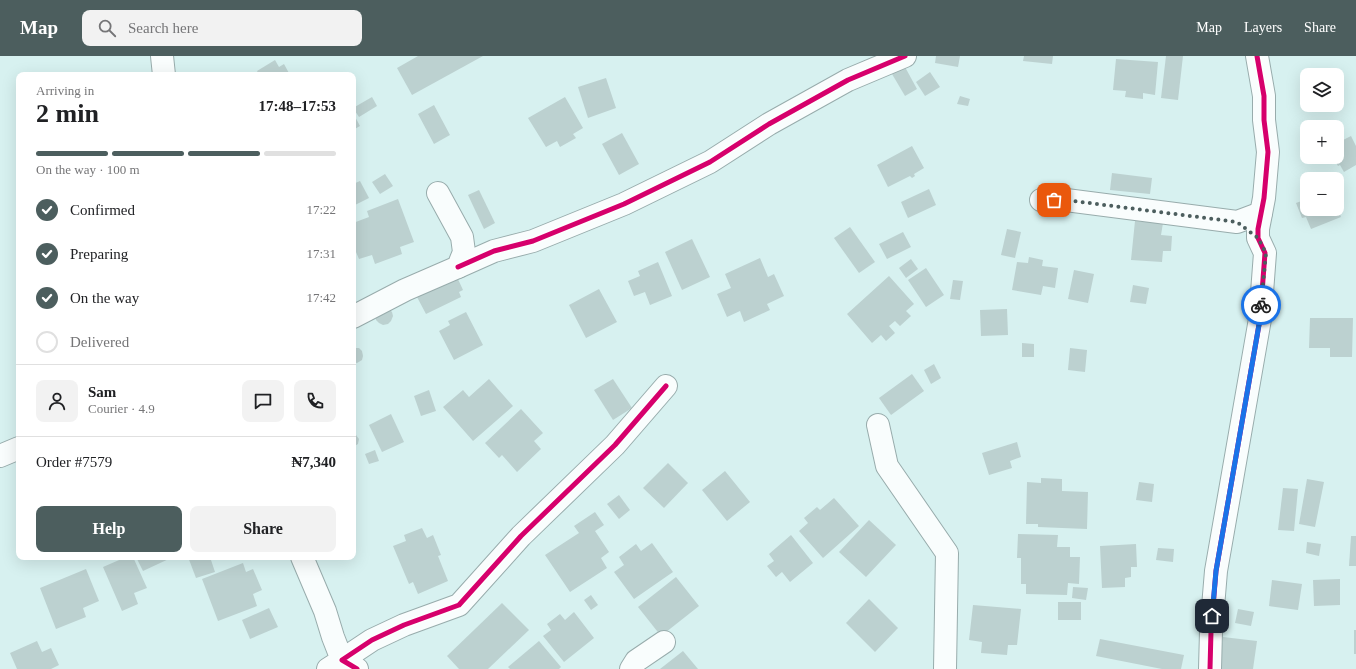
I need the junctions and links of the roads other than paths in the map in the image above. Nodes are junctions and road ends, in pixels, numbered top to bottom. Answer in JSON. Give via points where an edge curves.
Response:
{"nodes":[{"id":1,"x":162,"y":56,"type":"edge"},
{"id":2,"x":905,"y":56,"type":"edge"},
{"id":3,"x":1257,"y":56,"type":"edge"},
{"id":4,"x":164,"y":72,"type":"edge"},
{"id":5,"x":438,"y":193,"type":"dead end"},
{"id":6,"x":1041,"y":200,"type":"dead end"},
{"id":7,"x":1261,"y":213,"type":"junction"},
{"id":8,"x":1237,"y":222,"type":"junction"},
{"id":9,"x":1258,"y":238,"type":"junction"},
{"id":10,"x":458,"y":267,"type":"junction"},
{"id":11,"x":356,"y":315,"type":"edge"},
{"id":12,"x":666,"y":386,"type":"dead end"},
{"id":13,"x":878,"y":425,"type":"dead end"},
{"id":14,"x":16,"y":449,"type":"edge"},
{"id":15,"x":0,"y":456,"type":"edge"},
{"id":16,"x":303,"y":560,"type":"edge"},
{"id":17,"x":664,"y":642,"type":"dead end"},
{"id":18,"x":342,"y":666,"type":"edge"},
{"id":19,"x":631,"y":669,"type":"edge"},
{"id":20,"x":945,"y":669,"type":"edge"},
{"id":21,"x":1210,"y":669,"type":"edge"}],
"edges":[{"from":1,"to":4,"type":"street"},
{"from":2,"to":10,"type":"street","via":[[848,80],[769,124],[710,162],[624,204],[533,242],[494,251]]},
{"from":3,"to":7,"type":"street","via":[[1264,96],[1268,152]]},
{"from":5,"to":10,"type":"street","via":[[462,237],[464,252]]},
{"from":6,"to":8,"type":"street","via":[[1066,200]]},
{"from":7,"to":8,"type":"street"},
{"from":7,"to":9,"type":"street"},
{"from":8,"to":9,"type":"street"},
{"from":9,"to":21,"type":"street","via":[[1266,253],[1260,319],[1216,571]]},
{"from":10,"to":11,"type":"street"},
{"from":12,"to":18,"type":"street","via":[[615,444],[521,536],[459,605],[372,640]]},
{"from":13,"to":20,"type":"street","via":[[887,466],[946,553]]},
{"from":14,"to":15,"type":"street"},
{"from":16,"to":18,"type":"street","via":[[325,611]]},
{"from":17,"to":19,"type":"street","via":[[636,661]]}]}
